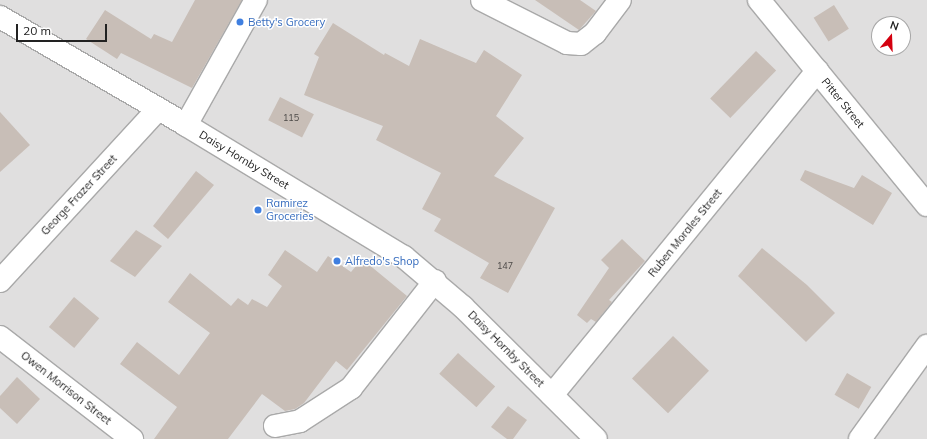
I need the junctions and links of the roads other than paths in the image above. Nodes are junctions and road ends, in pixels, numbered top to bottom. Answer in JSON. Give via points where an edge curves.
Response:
{"nodes":[{"id":1,"x":256,"y":0,"type":"edge"},
{"id":2,"x":482,"y":0,"type":"edge"},
{"id":3,"x":620,"y":0,"type":"edge"},
{"id":4,"x":760,"y":0,"type":"edge"},
{"id":5,"x":0,"y":17,"type":"edge"},
{"id":6,"x":817,"y":71,"type":"junction"},
{"id":7,"x":158,"y":109,"type":"junction"},
{"id":8,"x":186,"y":125,"type":"junction"},
{"id":9,"x":927,"y":206,"type":"edge"},
{"id":10,"x":0,"y":281,"type":"edge"},
{"id":11,"x":435,"y":281,"type":"junction"},
{"id":12,"x":0,"y":337,"type":"edge"},
{"id":13,"x":927,"y":346,"type":"edge"},
{"id":14,"x":552,"y":395,"type":"junction"},
{"id":15,"x":275,"y":426,"type":"dead end"},
{"id":16,"x":132,"y":439,"type":"edge"},
{"id":17,"x":596,"y":439,"type":"edge"},
{"id":18,"x":860,"y":439,"type":"edge"}],
"edges":[{"from":1,"to":8,"type":"street"},
{"from":2,"to":3,"type":"street","via":[[567,44],[581,44],[595,32]]},
{"from":4,"to":6,"type":"street","name":"Pitter Street"},
{"from":5,"to":7,"type":"street","name":"Daisy Hornby Street"},
{"from":6,"to":9,"type":"street","name":"Pitter Street"},
{"from":6,"to":14,"type":"street","name":"Ruben Morales Street"},
{"from":7,"to":8,"type":"street","name":"Daisy Hornby Street"},
{"from":7,"to":10,"type":"street","name":"George Frazer Street"},
{"from":8,"to":11,"type":"street","name":"Daisy Hornby Street","via":[[404,257]]},
{"from":11,"to":14,"type":"street","name":"Daisy Hornby Street"},
{"from":11,"to":15,"type":"street","via":[[351,388],[300,421]]},
{"from":12,"to":16,"type":"street","name":"Owen Morrison Street"},
{"from":13,"to":18,"type":"street"},
{"from":14,"to":17,"type":"street","name":"Daisy Hornby Street"}]}
